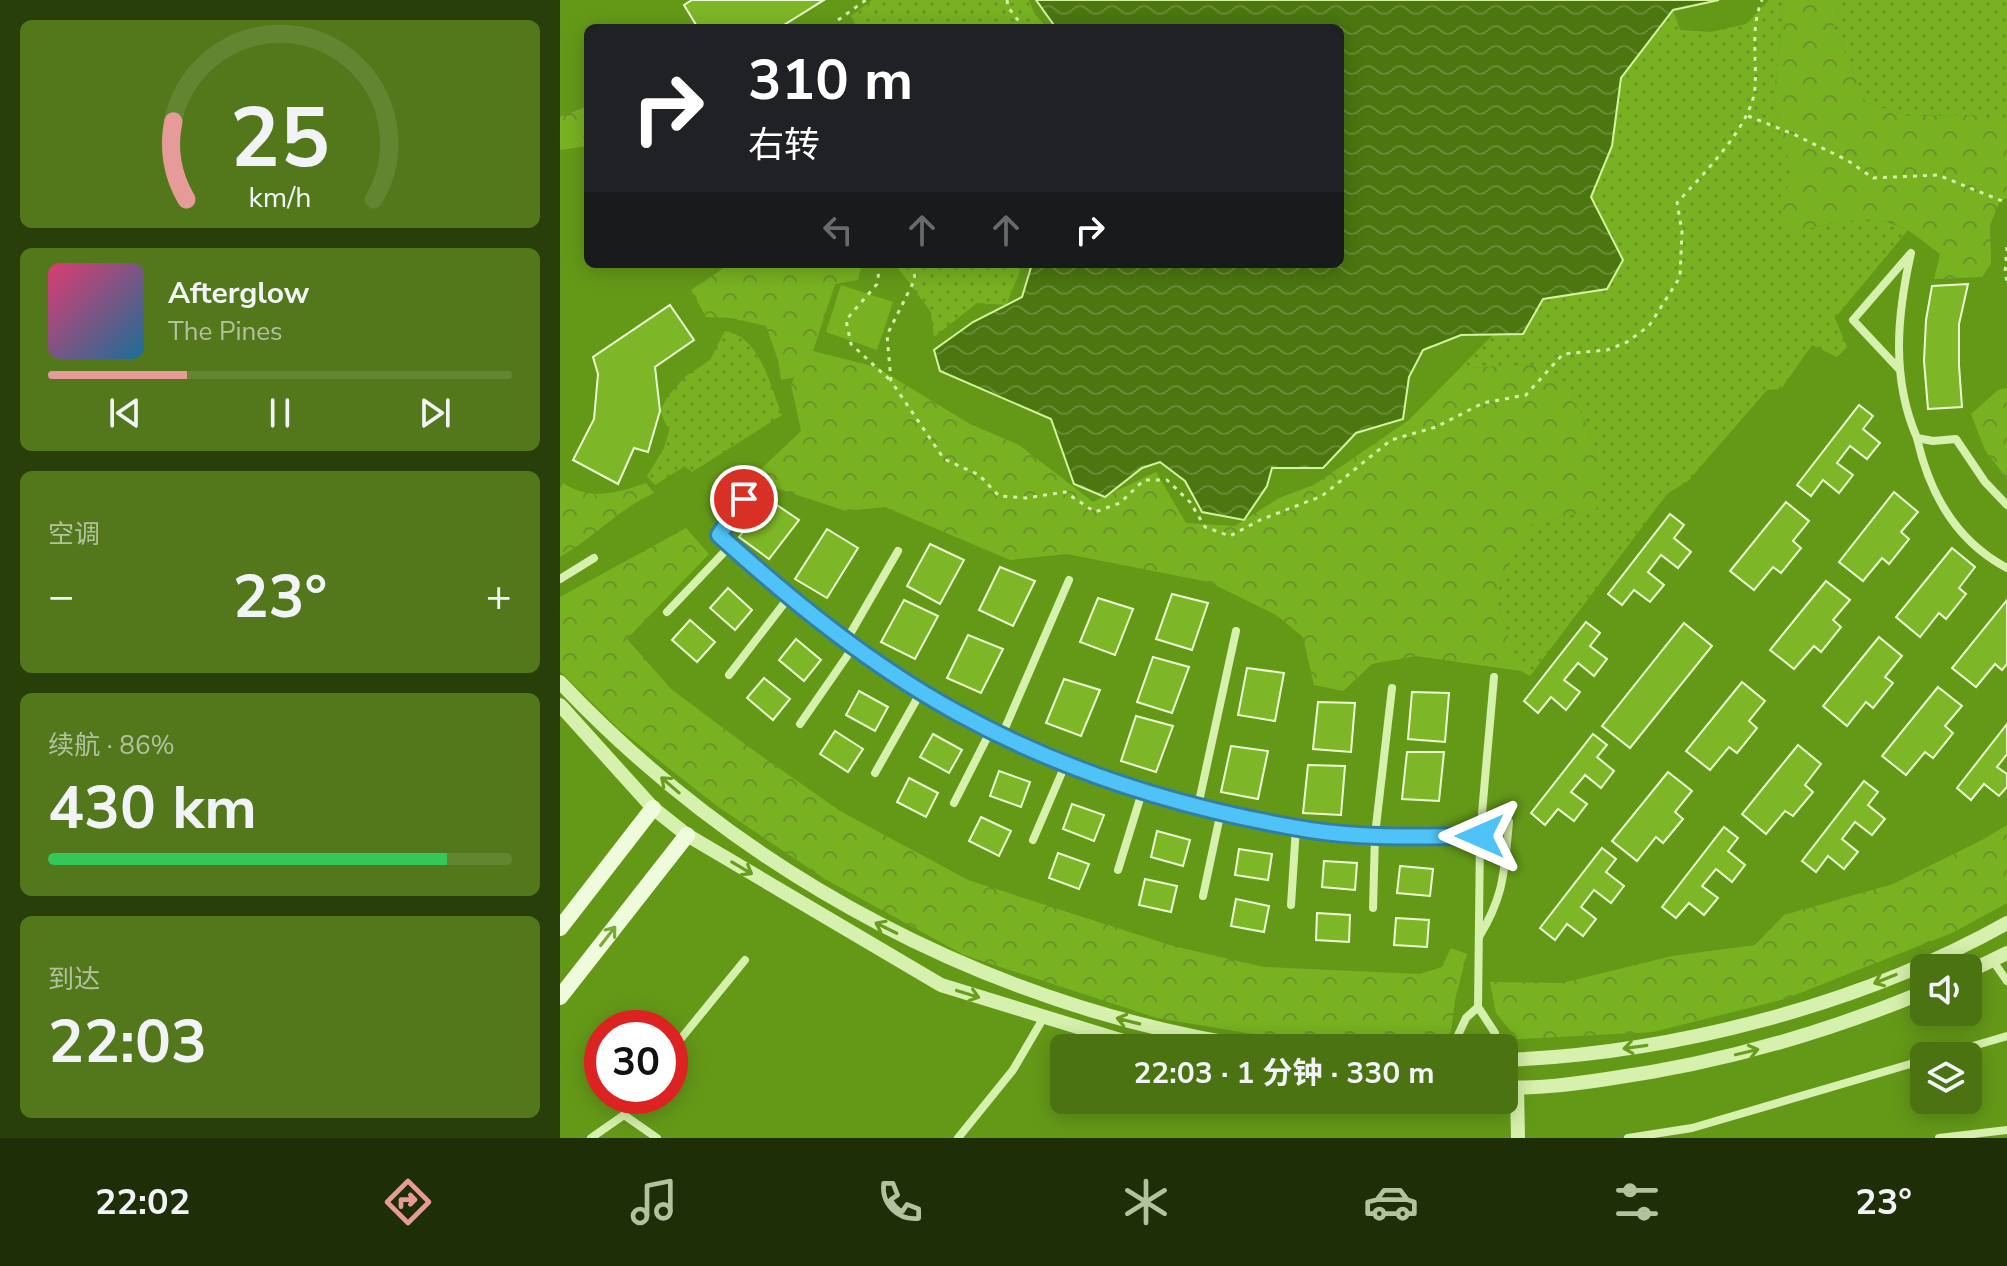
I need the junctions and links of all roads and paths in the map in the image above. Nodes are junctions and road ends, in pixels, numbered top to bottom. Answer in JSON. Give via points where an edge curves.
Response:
{"nodes":[{"id":1,"x":866,"y":0,"type":"edge"},
{"id":2,"x":1007,"y":0,"type":"edge"},
{"id":3,"x":1762,"y":0,"type":"edge"},
{"id":4,"x":841,"y":24,"type":"edge"},
{"id":5,"x":1021,"y":24,"type":"edge"},
{"id":6,"x":1746,"y":116,"type":"junction"},
{"id":7,"x":2007,"y":203,"type":"edge"},
{"id":8,"x":2007,"y":247,"type":"edge"},
{"id":9,"x":879,"y":268,"type":"edge"},
{"id":10,"x":914,"y":268,"type":"edge"},
{"id":11,"x":2007,"y":281,"type":"edge"},
{"id":12,"x":1899,"y":369,"type":"junction"},
{"id":13,"x":891,"y":381,"type":"junction"},
{"id":14,"x":1917,"y":438,"type":"junction"},
{"id":15,"x":744,"y":499,"type":"dead end"},
{"id":16,"x":2007,"y":505,"type":"edge"},
{"id":17,"x":731,"y":545,"type":"junction"},
{"id":18,"x":898,"y":551,"type":"dead end"},
{"id":19,"x":594,"y":558,"type":"dead end"},
{"id":20,"x":2007,"y":568,"type":"edge"},
{"id":21,"x":560,"y":579,"type":"edge"},
{"id":22,"x":1069,"y":580,"type":"dead end"},
{"id":23,"x":789,"y":597,"type":"junction"},
{"id":24,"x":667,"y":612,"type":"dead end"},
{"id":25,"x":1236,"y":631,"type":"dead end"},
{"id":26,"x":850,"y":644,"type":"junction"},
{"id":27,"x":729,"y":675,"type":"dead end"},
{"id":28,"x":1494,"y":677,"type":"dead end"},
{"id":29,"x":560,"y":682,"type":"edge"},
{"id":30,"x":1392,"y":688,"type":"dead end"},
{"id":31,"x":922,"y":690,"type":"junction"},
{"id":32,"x":560,"y":705,"type":"edge"},
{"id":33,"x":800,"y":724,"type":"dead end"},
{"id":34,"x":991,"y":730,"type":"junction"},
{"id":35,"x":1002,"y":735,"type":"junction"},
{"id":36,"x":1066,"y":763,"type":"junction"},
{"id":37,"x":875,"y":773,"type":"dead end"},
{"id":38,"x":1143,"y":789,"type":"junction"},
{"id":39,"x":954,"y":803,"type":"dead end"},
{"id":40,"x":1198,"y":806,"type":"junction"},
{"id":41,"x":653,"y":808,"type":"junction"},
{"id":42,"x":1221,"y":811,"type":"junction"},
{"id":43,"x":1509,"y":822,"type":"dead end"},
{"id":44,"x":1296,"y":827,"type":"junction"},
{"id":45,"x":687,"y":835,"type":"junction"},
{"id":46,"x":1375,"y":835,"type":"junction"},
{"id":47,"x":1480,"y":836,"type":"junction"},
{"id":48,"x":1033,"y":840,"type":"dead end"},
{"id":49,"x":1118,"y":870,"type":"dead end"},
{"id":50,"x":1203,"y":896,"type":"dead end"},
{"id":51,"x":1291,"y":905,"type":"dead end"},
{"id":52,"x":1373,"y":908,"type":"dead end"},
{"id":53,"x":2007,"y":923,"type":"edge"},
{"id":54,"x":560,"y":928,"type":"edge"},
{"id":55,"x":1479,"y":938,"type":"junction"},
{"id":56,"x":2000,"y":957,"type":"edge"},
{"id":57,"x":745,"y":960,"type":"dead end"},
{"id":58,"x":2007,"y":981,"type":"edge"},
{"id":59,"x":560,"y":997,"type":"edge"},
{"id":60,"x":1910,"y":997,"type":"edge"},
{"id":61,"x":1478,"y":1007,"type":"junction"},
{"id":62,"x":1044,"y":1017,"type":"junction"},
{"id":63,"x":688,"y":1030,"type":"edge"},
{"id":64,"x":1100,"y":1034,"type":"edge"},
{"id":65,"x":1180,"y":1034,"type":"edge"},
{"id":66,"x":1459,"y":1034,"type":"edge"},
{"id":67,"x":1495,"y":1034,"type":"edge"},
{"id":68,"x":2007,"y":1036,"type":"edge"},
{"id":69,"x":1982,"y":1043,"type":"edge"},
{"id":70,"x":1518,"y":1059,"type":"edge"},
{"id":71,"x":1910,"y":1064,"type":"edge"},
{"id":72,"x":1518,"y":1087,"type":"edge"},
{"id":73,"x":1514,"y":1114,"type":"edge"},
{"id":74,"x":624,"y":1115,"type":"joint"},
{"id":75,"x":2007,"y":1130,"type":"edge"},
{"id":76,"x":591,"y":1138,"type":"edge"},
{"id":77,"x":657,"y":1138,"type":"edge"},
{"id":78,"x":958,"y":1138,"type":"edge"},
{"id":79,"x":1518,"y":1138,"type":"edge"},
{"id":80,"x":1628,"y":1138,"type":"edge"},
{"id":81,"x":1939,"y":1138,"type":"edge"}],
"edges":[{"from":1,"to":4,"type":"path","via":[[838,20]]},
{"from":2,"to":5,"type":"path"},
{"from":3,"to":6,"type":"path","via":[[1753,53],[1756,89]]},
{"from":6,"to":7,"type":"path","via":[[1847,160],[1873,178],[1938,175]]},
{"from":6,"to":13,"type":"path","via":[[1677,203],[1680,277],[1649,326],[1607,350],[1563,354],[1526,395],[1483,403],[1436,427],[1391,440],[1322,496],[1230,536],[1205,527],[1190,502],[1167,480],[1144,480],[1120,503],[1095,512],[1065,492],[999,496],[979,475],[944,459]]},
{"from":8,"to":11,"type":"path"},
{"from":9,"to":13,"type":"path","via":[[877,284],[846,320],[851,344]]},
{"from":10,"to":13,"type":"path","via":[[915,279],[887,335]]},
{"from":12,"to":12,"type":"street","via":[[1903,286],[1911,253],[1853,320]]},
{"from":12,"to":14,"type":"street"},
{"from":14,"to":16,"type":"street","via":[[1956,439]]},
{"from":14,"to":20,"type":"street","via":[[1924,470],[1946,516]]},
{"from":15,"to":17,"type":"street","via":[[719,535]]},
{"from":17,"to":23,"type":"street"},
{"from":17,"to":24,"type":"street"},
{"from":18,"to":26,"type":"street"},
{"from":19,"to":21,"type":"street"},
{"from":22,"to":35,"type":"street"},
{"from":23,"to":26,"type":"street"},
{"from":23,"to":27,"type":"street"},
{"from":25,"to":40,"type":"street"},
{"from":26,"to":31,"type":"street"},
{"from":26,"to":33,"type":"street"},
{"from":28,"to":47,"type":"street"},
{"from":65,"to":29,"type":"street","one_way":true,"via":[[1092,1012],[984,974],[880,925],[781,867],[687,800]]},
{"from":30,"to":46,"type":"street"},
{"from":31,"to":34,"type":"street"},
{"from":31,"to":37,"type":"street"},
{"from":32,"to":41,"type":"street"},
{"from":34,"to":35,"type":"street"},
{"from":34,"to":39,"type":"street"},
{"from":35,"to":36,"type":"street"},
{"from":36,"to":38,"type":"street"},
{"from":36,"to":48,"type":"street"},
{"from":38,"to":40,"type":"street"},
{"from":38,"to":49,"type":"street"},
{"from":40,"to":42,"type":"street"},
{"from":41,"to":45,"type":"street"},
{"from":41,"to":54,"type":"main road"},
{"from":42,"to":44,"type":"street"},
{"from":42,"to":50,"type":"street"},
{"from":43,"to":55,"type":"street","via":[[1503,885]]},
{"from":44,"to":46,"type":"street"},
{"from":44,"to":51,"type":"street"},
{"from":59,"to":45,"type":"main road","one_way":true},
{"from":45,"to":62,"type":"street","one_way":true,"via":[[941,985]]},
{"from":46,"to":47,"type":"street"},
{"from":46,"to":52,"type":"street"},
{"from":47,"to":55,"type":"street"},
{"from":53,"to":70,"type":"street","one_way":true,"via":[[1882,980],[1773,1017],[1661,1043]]},
{"from":55,"to":61,"type":"street"},
{"from":56,"to":58,"type":"street"},
{"from":57,"to":63,"type":"street"},
{"from":72,"to":60,"type":"street","one_way":true,"via":[[1701,1063],[1821,1031]]},
{"from":61,"to":66,"type":"street"},
{"from":61,"to":67,"type":"street"},
{"from":62,"to":64,"type":"street"},
{"from":62,"to":78,"type":"street","via":[[1013,1070]]},
{"from":68,"to":69,"type":"street"},
{"from":71,"to":80,"type":"street","via":[[1692,1128]]},
{"from":73,"to":79,"type":"street"},
{"from":74,"to":76,"type":"street"},
{"from":74,"to":77,"type":"street"},
{"from":75,"to":81,"type":"street"}]}
